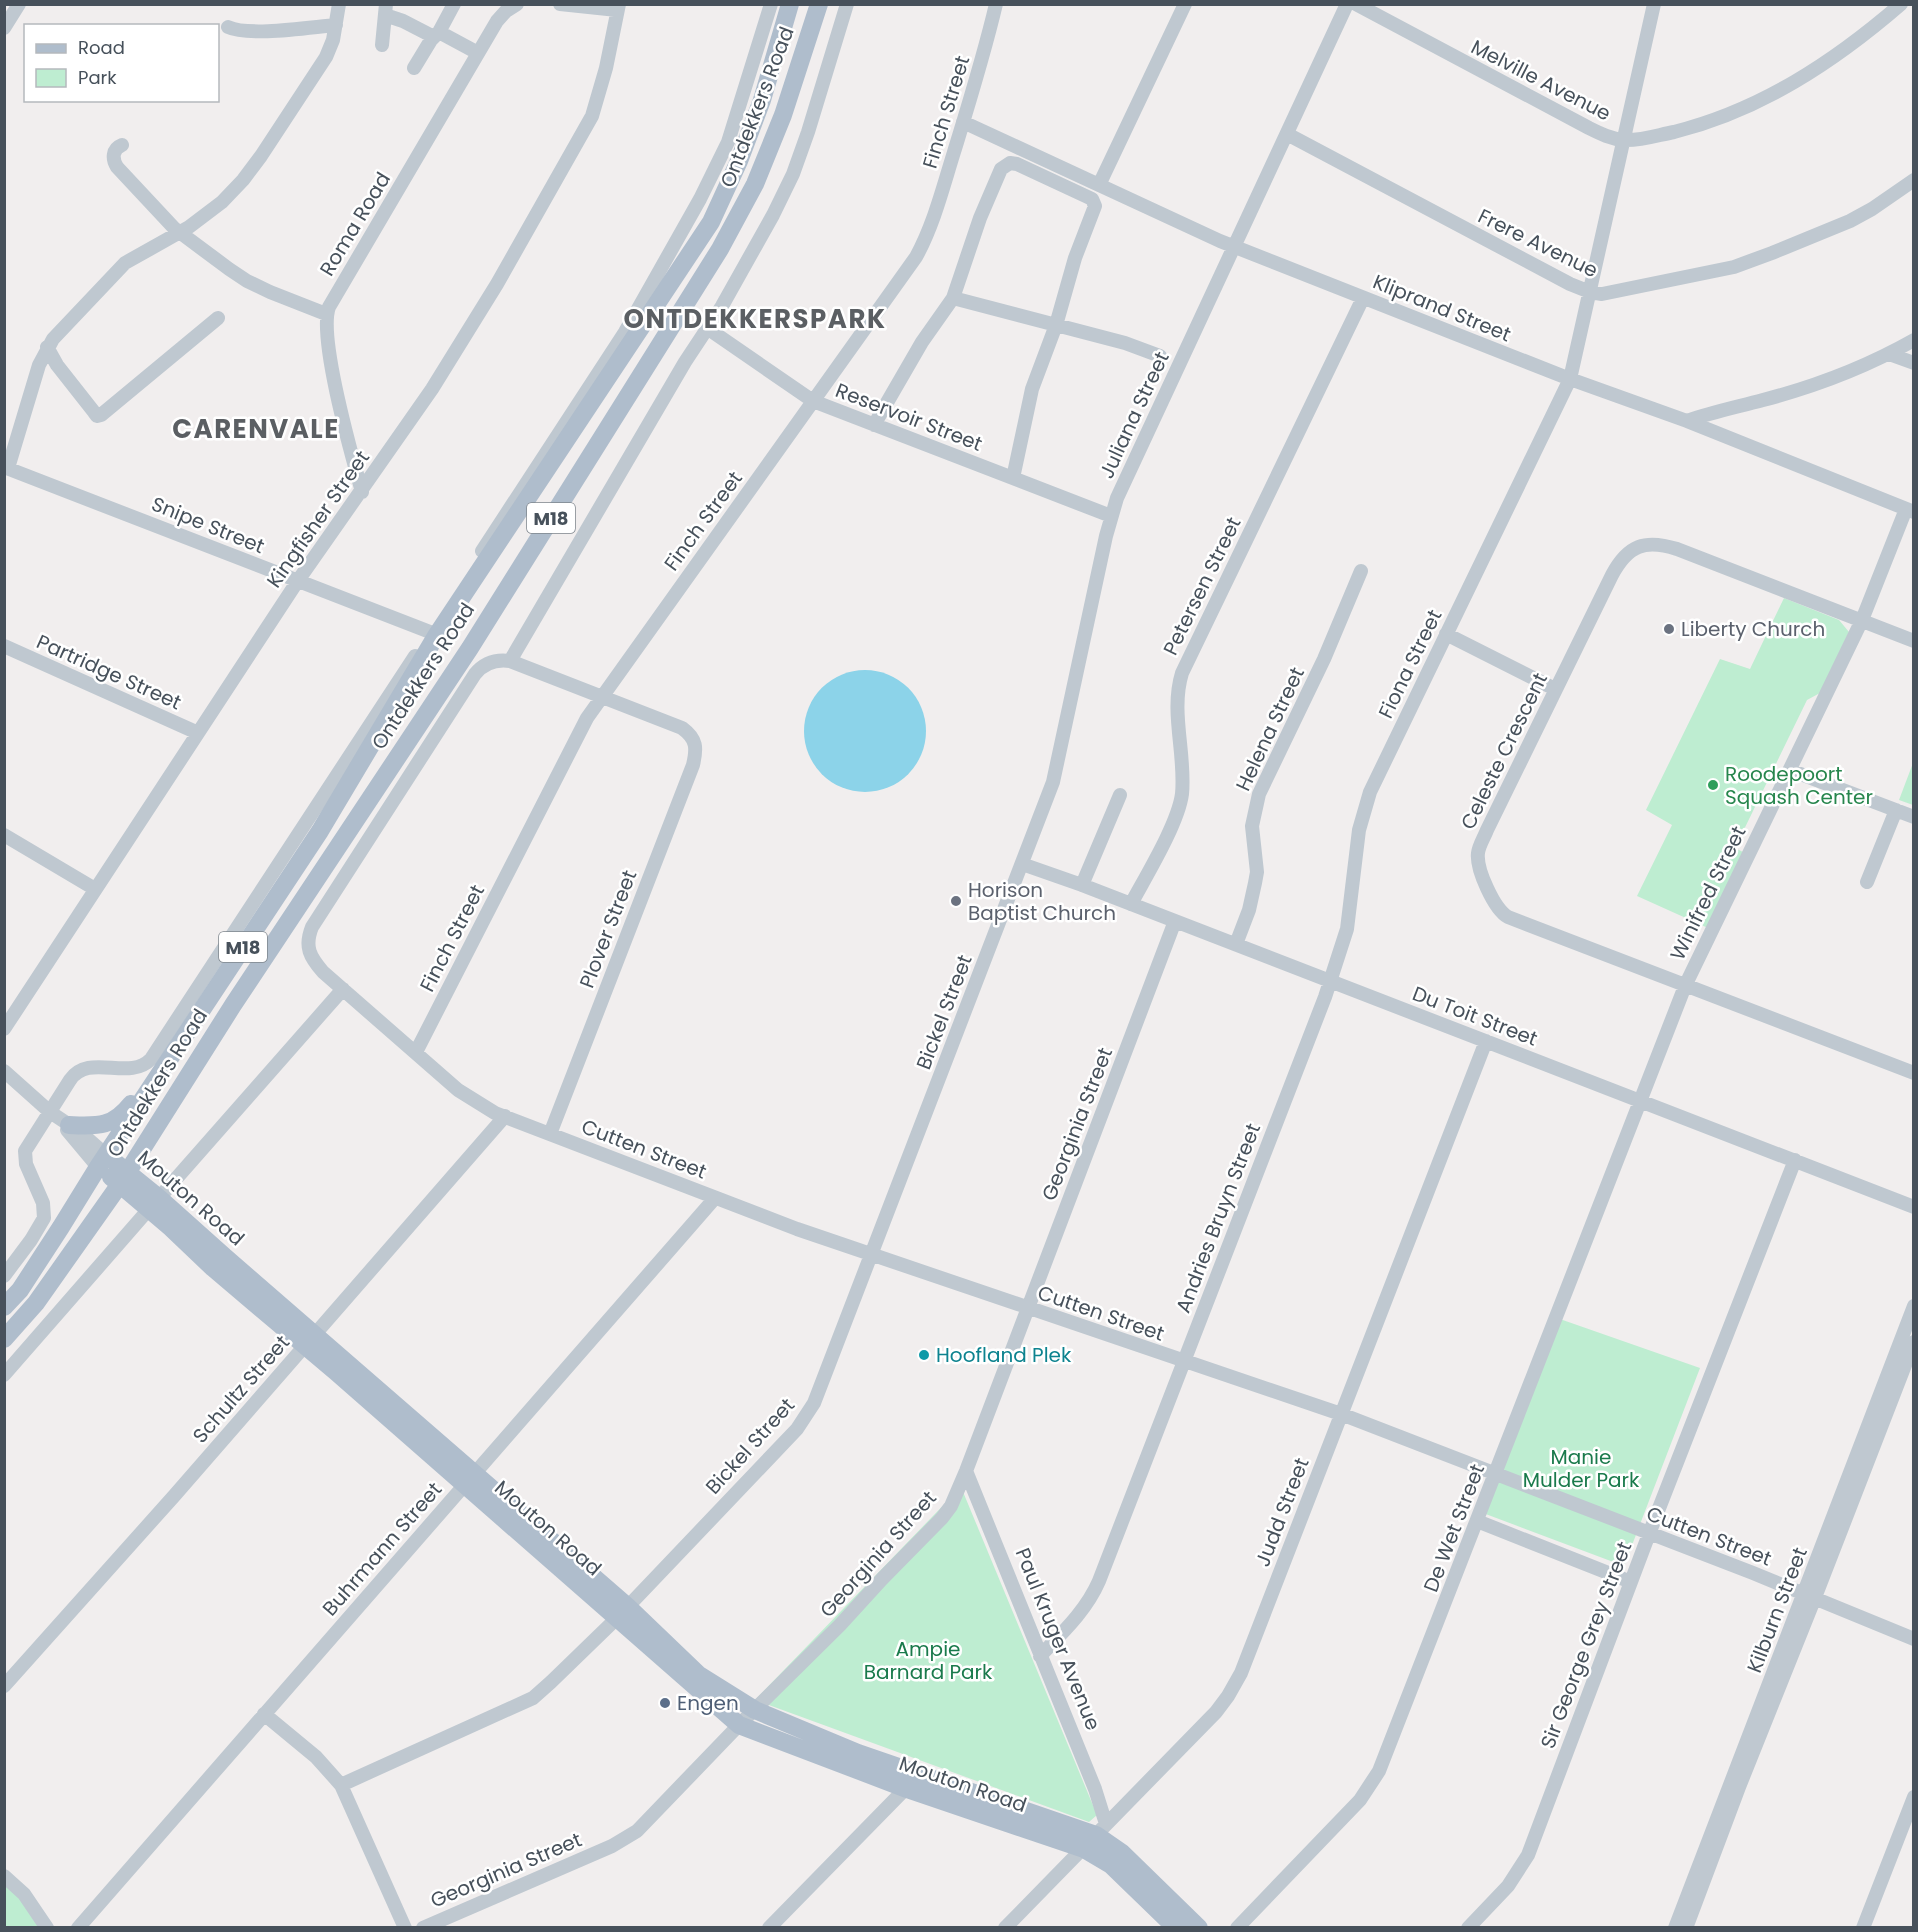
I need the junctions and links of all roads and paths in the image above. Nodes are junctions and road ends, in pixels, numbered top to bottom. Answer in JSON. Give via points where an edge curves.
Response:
{"nodes":[{"id":1,"x":20,"y":4,"type":"edge"},
{"id":2,"x":339,"y":4,"type":"edge"},
{"id":3,"x":453,"y":4,"type":"edge"},
{"id":4,"x":517,"y":4,"type":"edge"},
{"id":5,"x":560,"y":4,"type":"edge"},
{"id":6,"x":789,"y":4,"type":"edge"},
{"id":7,"x":819,"y":4,"type":"edge"},
{"id":8,"x":847,"y":4,"type":"edge"},
{"id":9,"x":996,"y":4,"type":"edge"},
{"id":10,"x":1185,"y":4,"type":"edge"},
{"id":11,"x":1347,"y":4,"type":"edge"},
{"id":12,"x":1356,"y":4,"type":"edge"},
{"id":13,"x":1653,"y":4,"type":"edge"},
{"id":14,"x":1901,"y":4,"type":"edge"},
{"id":15,"x":766,"y":5,"type":"edge"},
{"id":16,"x":618,"y":7,"type":"edge"},
{"id":17,"x":385,"y":10,"type":"edge"},
{"id":18,"x":336,"y":25,"type":"junction"},
{"id":19,"x":228,"y":27,"type":"dead end"},
{"id":20,"x":4,"y":28,"type":"edge"},
{"id":21,"x":436,"y":34,"type":"junction"},
{"id":22,"x":382,"y":45,"type":"dead end"},
{"id":23,"x":478,"y":53,"type":"junction"},
{"id":24,"x":414,"y":68,"type":"dead end"},
{"id":25,"x":963,"y":122,"type":"junction"},
{"id":26,"x":1287,"y":134,"type":"junction"},
{"id":27,"x":1624,"y":140,"type":"junction"},
{"id":28,"x":122,"y":145,"type":"dead end"},
{"id":29,"x":1914,"y":180,"type":"edge"},
{"id":30,"x":1099,"y":185,"type":"junction"},
{"id":31,"x":180,"y":232,"type":"junction"},
{"id":32,"x":1234,"y":247,"type":"junction"},
{"id":33,"x":1590,"y":292,"type":"junction"},
{"id":34,"x":953,"y":298,"type":"junction"},
{"id":35,"x":1364,"y":298,"type":"junction"},
{"id":36,"x":326,"y":314,"type":"junction"},
{"id":37,"x":218,"y":318,"type":"dead end"},
{"id":38,"x":1056,"y":325,"type":"junction"},
{"id":39,"x":707,"y":328,"type":"junction"},
{"id":40,"x":1914,"y":340,"type":"edge"},
{"id":41,"x":47,"y":347,"type":"junction"},
{"id":42,"x":1889,"y":354,"type":"junction"},
{"id":43,"x":1160,"y":357,"type":"dead end"},
{"id":44,"x":1914,"y":363,"type":"edge"},
{"id":45,"x":1570,"y":379,"type":"junction"},
{"id":46,"x":813,"y":402,"type":"junction"},
{"id":47,"x":1687,"y":421,"type":"junction"},
{"id":48,"x":874,"y":425,"type":"junction"},
{"id":49,"x":6,"y":468,"type":"edge"},
{"id":50,"x":1014,"y":478,"type":"junction"},
{"id":51,"x":362,"y":492,"type":"junction"},
{"id":52,"x":1910,"y":511,"type":"edge"},
{"id":53,"x":1111,"y":516,"type":"junction"},
{"id":54,"x":1361,"y":571,"type":"dead end"},
{"id":55,"x":297,"y":582,"type":"junction"},
{"id":56,"x":1862,"y":620,"type":"junction"},
{"id":57,"x":430,"y":632,"type":"junction"},
{"id":58,"x":1446,"y":634,"type":"junction"},
{"id":59,"x":1914,"y":641,"type":"edge"},
{"id":60,"x":4,"y":646,"type":"edge"},
{"id":61,"x":510,"y":661,"type":"junction"},
{"id":62,"x":1555,"y":688,"type":"junction"},
{"id":63,"x":601,"y":697,"type":"junction"},
{"id":64,"x":198,"y":733,"type":"junction"},
{"id":65,"x":1790,"y":770,"type":"junction"},
{"id":66,"x":1120,"y":795,"type":"dead end"},
{"id":67,"x":1896,"y":810,"type":"junction"},
{"id":68,"x":1914,"y":817,"type":"edge"},
{"id":69,"x":4,"y":835,"type":"edge"},
{"id":70,"x":1022,"y":864,"type":"junction"},
{"id":71,"x":1867,"y":882,"type":"dead end"},
{"id":72,"x":1082,"y":885,"type":"junction"},
{"id":73,"x":95,"y":889,"type":"junction"},
{"id":74,"x":1131,"y":904,"type":"junction"},
{"id":75,"x":1175,"y":921,"type":"junction"},
{"id":76,"x":1236,"y":944,"type":"junction"},
{"id":77,"x":1331,"y":981,"type":"junction"},
{"id":78,"x":1685,"y":986,"type":"junction"},
{"id":79,"x":343,"y":989,"type":"junction"},
{"id":80,"x":4,"y":1029,"type":"edge"},
{"id":81,"x":1486,"y":1041,"type":"junction"},
{"id":82,"x":416,"y":1052,"type":"junction"},
{"id":83,"x":167,"y":1064,"type":"junction"},
{"id":84,"x":4,"y":1071,"type":"edge"},
{"id":85,"x":1914,"y":1073,"type":"edge"},
{"id":86,"x":1640,"y":1100,"type":"junction"},
{"id":87,"x":505,"y":1116,"type":"junction"},
{"id":88,"x":59,"y":1118,"type":"junction"},
{"id":89,"x":550,"y":1134,"type":"junction"},
{"id":90,"x":1795,"y":1160,"type":"junction"},
{"id":91,"x":102,"y":1161,"type":"junction"},
{"id":92,"x":124,"y":1178,"type":"junction"},
{"id":93,"x":715,"y":1198,"type":"junction"},
{"id":94,"x":154,"y":1204,"type":"junction"},
{"id":95,"x":1914,"y":1207,"type":"edge"},
{"id":96,"x":870,"y":1255,"type":"junction"},
{"id":97,"x":4,"y":1276,"type":"edge"},
{"id":98,"x":1914,"y":1305,"type":"edge"},
{"id":99,"x":4,"y":1307,"type":"edge"},
{"id":100,"x":1027,"y":1308,"type":"junction"},
{"id":101,"x":1909,"y":1330,"type":"edge"},
{"id":102,"x":4,"y":1339,"type":"edge"},
{"id":103,"x":310,"y":1340,"type":"junction"},
{"id":104,"x":1914,"y":1342,"type":"edge"},
{"id":105,"x":1184,"y":1361,"type":"junction"},
{"id":106,"x":4,"y":1375,"type":"edge"},
{"id":107,"x":1341,"y":1414,"type":"junction"},
{"id":108,"x":1869,"y":1440,"type":"junction"},
{"id":109,"x":966,"y":1471,"type":"junction"},
{"id":110,"x":1496,"y":1474,"type":"junction"},
{"id":111,"x":469,"y":1479,"type":"junction"},
{"id":112,"x":1477,"y":1521,"type":"junction"},
{"id":113,"x":1649,"y":1534,"type":"junction"},
{"id":114,"x":1630,"y":1582,"type":"junction"},
{"id":115,"x":1809,"y":1598,"type":"junction"},
{"id":116,"x":622,"y":1612,"type":"junction"},
{"id":117,"x":1914,"y":1639,"type":"edge"},
{"id":118,"x":1040,"y":1656,"type":"junction"},
{"id":119,"x":4,"y":1686,"type":"edge"},
{"id":120,"x":755,"y":1710,"type":"junction"},
{"id":121,"x":264,"y":1714,"type":"junction"},
{"id":122,"x":739,"y":1725,"type":"junction"},
{"id":123,"x":913,"y":1782,"type":"junction"},
{"id":124,"x":341,"y":1785,"type":"junction"},
{"id":125,"x":1735,"y":1785,"type":"junction"},
{"id":126,"x":1914,"y":1797,"type":"edge"},
{"id":127,"x":1095,"y":1836,"type":"junction"},
{"id":128,"x":4,"y":1876,"type":"edge"},
{"id":129,"x":46,"y":1928,"type":"edge"},
{"id":130,"x":78,"y":1928,"type":"edge"},
{"id":131,"x":405,"y":1928,"type":"edge"},
{"id":132,"x":423,"y":1928,"type":"edge"},
{"id":133,"x":769,"y":1928,"type":"edge"},
{"id":134,"x":1005,"y":1928,"type":"edge"},
{"id":135,"x":1176,"y":1928,"type":"edge"},
{"id":136,"x":1199,"y":1928,"type":"edge"},
{"id":137,"x":1237,"y":1928,"type":"edge"},
{"id":138,"x":1468,"y":1928,"type":"edge"},
{"id":139,"x":1675,"y":1928,"type":"edge"},
{"id":140,"x":1686,"y":1928,"type":"edge"},
{"id":141,"x":1863,"y":1928,"type":"edge"}],
"edges":[{"from":1,"to":20,"type":"street"},
{"from":2,"to":18,"type":"street"},
{"from":3,"to":21,"type":"street"},
{"from":4,"to":23,"type":"street","name":"Roma Road","via":[[497,21]]},
{"from":5,"to":16,"type":"street"},
{"from":6,"to":83,"type":"main road","name":"Ontdekkers Road","number":"M18","via":[[758,110],[711,222],[436,636],[320,831]]},
{"from":7,"to":92,"type":"main road","name":"Ontdekkers Road","number":"M18","via":[[775,134],[720,249],[470,648],[233,1005]]},
{"from":8,"to":39,"type":"street","via":[[793,174],[757,245]]},
{"from":9,"to":25,"type":"street","name":"Finch Street"},
{"from":10,"to":30,"type":"street"},
{"from":11,"to":26,"type":"street","name":"Juliana Street"},
{"from":12,"to":27,"type":"street","name":"Melville Avenue","via":[[1590,128]]},
{"from":13,"to":27,"type":"street","name":"Fiona Street"},
{"from":14,"to":27,"type":"street","name":"Melville Avenue","via":[[1826,62],[1766,99],[1684,129]]},
{"from":15,"to":57,"type":"street","name":"Ontdekkers Road","via":[[728,142],[669,257],[625,332]]},
{"from":16,"to":51,"type":"street","name":"Kingfisher Street","via":[[606,68],[588,124],[497,284]]},
{"from":17,"to":21,"type":"street"},
{"from":17,"to":22,"type":"street"},
{"from":18,"to":19,"type":"street","via":[[251,30]]},
{"from":18,"to":31,"type":"street","via":[[322,65],[251,171],[222,202]]},
{"from":21,"to":23,"type":"street"},
{"from":21,"to":24,"type":"street"},
{"from":23,"to":36,"type":"street","name":"Roma Road"},
{"from":25,"to":30,"type":"street","name":"Kliprand Street"},
{"from":25,"to":46,"type":"street","name":"Finch Street","via":[[921,247]]},
{"from":26,"to":32,"type":"street","name":"Juliana Street"},
{"from":26,"to":33,"type":"street","name":"Frere Avenue"},
{"from":27,"to":33,"type":"street","name":"Fiona Street"},
{"from":28,"to":31,"type":"street","via":[[114,154],[117,167]]},
{"from":29,"to":33,"type":"street","name":"Frere Avenue","via":[[1850,221],[1734,267],[1616,293]]},
{"from":30,"to":32,"type":"street","name":"Kliprand Street"},
{"from":31,"to":36,"type":"street","via":[[247,281]]},
{"from":31,"to":41,"type":"street","via":[[125,263]]},
{"from":32,"to":35,"type":"street","name":"Kliprand Street"},
{"from":32,"to":53,"type":"street","name":"Juliana Street","via":[[1131,465]]},
{"from":33,"to":45,"type":"street","name":"Fiona Street"},
{"from":34,"to":38,"type":"street"},
{"from":34,"to":38,"type":"street","via":[[1001,169],[1010,163],[1017,164],[1092,199],[1095,206]]},
{"from":34,"to":48,"type":"street","via":[[922,342]]},
{"from":35,"to":45,"type":"street","name":"Kliprand Street"},
{"from":35,"to":74,"type":"street","name":"Petersen Street","via":[[1182,673],[1177,694],[1182,795],[1167,835]]},
{"from":36,"to":51,"type":"street","via":[[328,345]]},
{"from":37,"to":41,"type":"street","via":[[97,416]]},
{"from":38,"to":43,"type":"street","via":[[1125,343]]},
{"from":38,"to":50,"type":"street","via":[[1032,390]]},
{"from":39,"to":46,"type":"street","name":"Reservoir Street"},
{"from":39,"to":61,"type":"street"},
{"from":40,"to":42,"type":"street"},
{"from":41,"to":49,"type":"street"},
{"from":42,"to":44,"type":"street"},
{"from":42,"to":47,"type":"street","via":[[1800,389]]},
{"from":45,"to":47,"type":"street","name":"Kliprand Street"},
{"from":45,"to":58,"type":"street","name":"Fiona Street"},
{"from":46,"to":48,"type":"street","name":"Reservoir Street"},
{"from":46,"to":63,"type":"street","name":"Finch Street"},
{"from":47,"to":52,"type":"street","name":"Kliprand Street"},
{"from":48,"to":50,"type":"street","name":"Reservoir Street"},
{"from":49,"to":55,"type":"street","name":"Snipe Street"},
{"from":50,"to":53,"type":"street","name":"Reservoir Street"},
{"from":51,"to":55,"type":"street","name":"Kingfisher Street"},
{"from":52,"to":56,"type":"street","name":"Winifred Street"},
{"from":53,"to":70,"type":"street","name":"Juliana Street","via":[[1057,767]]},
{"from":54,"to":76,"type":"street","name":"Helena Street","via":[[1259,794],[1252,826],[1256,883]]},
{"from":55,"to":57,"type":"street","name":"Snipe Street"},
{"from":55,"to":64,"type":"street","name":"Kingfisher Street"},
{"from":56,"to":59,"type":"street","name":"Celeste Crescent"},
{"from":56,"to":62,"type":"street","name":"Celeste Crescent","via":[[1677,549],[1648,544],[1630,551],[1619,562]]},
{"from":56,"to":65,"type":"street","name":"Winifred Street"},
{"from":57,"to":88,"type":"street","name":"Ontdekkers Road","via":[[151,1059],[137,1067],[80,1070],[70,1080]]},
{"from":58,"to":62,"type":"street"},
{"from":58,"to":77,"type":"street","name":"Fiona Street","via":[[1367,799],[1359,830],[1349,923]]},
{"from":60,"to":64,"type":"street","name":"Partridge Street"},
{"from":61,"to":63,"type":"street"},
{"from":61,"to":79,"type":"street","name":"Cutten Street","via":[[493,661],[475,674],[312,927],[307,947],[313,961]]},
{"from":62,"to":78,"type":"street","name":"Celeste Crescent","via":[[1479,848],[1478,862],[1494,903],[1508,918]]},
{"from":63,"to":82,"type":"street","name":"Finch Street","via":[[581,728]]},
{"from":63,"to":89,"type":"street","name":"Plover Street","via":[[682,728],[693,736],[696,751]]},
{"from":64,"to":73,"type":"street","name":"Kingfisher Street"},
{"from":65,"to":67,"type":"street"},
{"from":65,"to":78,"type":"street","name":"Winifred Street"},
{"from":66,"to":72,"type":"street"},
{"from":67,"to":68,"type":"street"},
{"from":67,"to":71,"type":"street"},
{"from":69,"to":73,"type":"street"},
{"from":70,"to":72,"type":"street","name":"Du Toit Street"},
{"from":70,"to":96,"type":"street","name":"Bickel Street"},
{"from":72,"to":74,"type":"street","name":"Du Toit Street"},
{"from":73,"to":80,"type":"street","name":"Kingfisher Street"},
{"from":74,"to":75,"type":"street","name":"Du Toit Street"},
{"from":75,"to":76,"type":"street","name":"Du Toit Street"},
{"from":75,"to":100,"type":"street","name":"Georginia Street"},
{"from":76,"to":77,"type":"street","name":"Du Toit Street"},
{"from":77,"to":81,"type":"street","name":"Du Toit Street"},
{"from":77,"to":105,"type":"street","name":"Andries Bruyn Street"},
{"from":78,"to":85,"type":"street","name":"Celeste Crescent"},
{"from":78,"to":86,"type":"street","name":"Winifred Street"},
{"from":79,"to":82,"type":"street","name":"Cutten Street"},
{"from":79,"to":94,"type":"street"},
{"from":81,"to":86,"type":"street","name":"Du Toit Street"},
{"from":81,"to":107,"type":"street","name":"Judd Street"},
{"from":82,"to":87,"type":"street","name":"Cutten Street","via":[[458,1090]]},
{"from":83,"to":88,"type":"main road","via":[[116,1119],[99,1126]]},
{"from":83,"to":91,"type":"main road","name":"Ontdekkers Road","number":"M18"},
{"from":84,"to":88,"type":"street","name":"Mouton Road"},
{"from":86,"to":90,"type":"street","name":"Du Toit Street"},
{"from":86,"to":110,"type":"street","name":"De Wet Street"},
{"from":87,"to":89,"type":"street","name":"Cutten Street"},
{"from":87,"to":103,"type":"street","name":"Schultz Street"},
{"from":88,"to":91,"type":"street","name":"Mouton Road"},
{"from":88,"to":97,"type":"street","name":"Ontdekkers Road","via":[[28,1145],[26,1164],[44,1208],[44,1218]]},
{"from":89,"to":93,"type":"street","name":"Cutten Street"},
{"from":90,"to":95,"type":"street","name":"Du Toit Street"},
{"from":90,"to":113,"type":"street","name":"Sir George Grey Street"},
{"from":91,"to":92,"type":"main road","name":"Mouton Road"},
{"from":91,"to":99,"type":"main road","name":"Ontdekkers Road","number":"M18","via":[[20,1290]]},
{"from":92,"to":94,"type":"main road","name":"Mouton Road"},
{"from":92,"to":102,"type":"main road","name":"Ontdekkers Road","number":"M18","via":[[36,1303]]},
{"from":93,"to":96,"type":"street","name":"Cutten Street"},
{"from":93,"to":111,"type":"street","name":"Buhrmann Street"},
{"from":94,"to":103,"type":"main road","name":"Mouton Road","via":[[225,1257]]},
{"from":94,"to":106,"type":"street"},
{"from":96,"to":100,"type":"street","name":"Cutten Street"},
{"from":96,"to":116,"type":"street","name":"Bickel Street","via":[[814,1403],[803,1422]]},
{"from":98,"to":101,"type":"street","name":"Kilburn Street"},
{"from":100,"to":105,"type":"street","name":"Cutten Street"},
{"from":100,"to":109,"type":"street","name":"Georginia Street"},
{"from":101,"to":108,"type":"street","name":"Kilburn Street"},
{"from":103,"to":111,"type":"main road","name":"Mouton Road"},
{"from":103,"to":119,"type":"street","name":"Schultz Street"},
{"from":104,"to":108,"type":"street","name":"Kilburn Street"},
{"from":105,"to":107,"type":"street","name":"Cutten Street"},
{"from":105,"to":118,"type":"street","name":"Andries Bruyn Street","via":[[1095,1591]]},
{"from":107,"to":110,"type":"street","name":"Cutten Street"},
{"from":107,"to":127,"type":"street","name":"Judd Street","via":[[1246,1660],[1228,1696]]},
{"from":108,"to":115,"type":"street","name":"Kilburn Street"},
{"from":109,"to":118,"type":"street","name":"Paul Kruger Avenue"},
{"from":109,"to":120,"type":"street","name":"Georginia Street","via":[[942,1518]]},
{"from":110,"to":112,"type":"street","name":"De Wet Street"},
{"from":110,"to":113,"type":"street","name":"Cutten Street"},
{"from":111,"to":116,"type":"main road","name":"Mouton Road"},
{"from":111,"to":121,"type":"street","name":"Buhrmann Street"},
{"from":112,"to":114,"type":"street"},
{"from":112,"to":137,"type":"street","name":"De Wet Street","via":[[1375,1778],[1360,1800]]},
{"from":113,"to":114,"type":"street","name":"Sir George Grey Street"},
{"from":113,"to":115,"type":"street","name":"Cutten Street"},
{"from":114,"to":138,"type":"street","name":"Sir George Grey Street","via":[[1528,1855],[1508,1886]]},
{"from":115,"to":117,"type":"street","name":"Cutten Street"},
{"from":115,"to":125,"type":"street","name":"Kilburn Street"},
{"from":116,"to":120,"type":"main road","name":"Mouton Road","via":[[699,1675]]},
{"from":116,"to":122,"type":"main road","name":"Mouton Road"},
{"from":116,"to":124,"type":"street","name":"Bickel Street","via":[[533,1698]]},
{"from":118,"to":127,"type":"street","name":"Paul Kruger Avenue","via":[[1095,1789]]},
{"from":120,"to":122,"type":"street","name":"Georginia Street"},
{"from":120,"to":123,"type":"main road","name":"Mouton Road","via":[[858,1753]]},
{"from":121,"to":124,"type":"street","via":[[316,1757]]},
{"from":121,"to":130,"type":"street","name":"Buhrmann Street"},
{"from":122,"to":123,"type":"main road","name":"Mouton Road"},
{"from":122,"to":132,"type":"street","name":"Georginia Street","via":[[625,1839]]},
{"from":123,"to":127,"type":"main road","name":"Mouton Road"},
{"from":123,"to":133,"type":"street"},
{"from":124,"to":131,"type":"street"},
{"from":125,"to":139,"type":"street","name":"Kilburn Street"},
{"from":125,"to":140,"type":"street","name":"Kilburn Street"},
{"from":126,"to":141,"type":"street"},
{"from":127,"to":134,"type":"street","name":"Judd Street"},
{"from":127,"to":135,"type":"main road","via":[[1111,1865]]},
{"from":127,"to":136,"type":"main road","via":[[1122,1853]]},
{"from":128,"to":129,"type":"street","via":[[24,1893]]}]}
